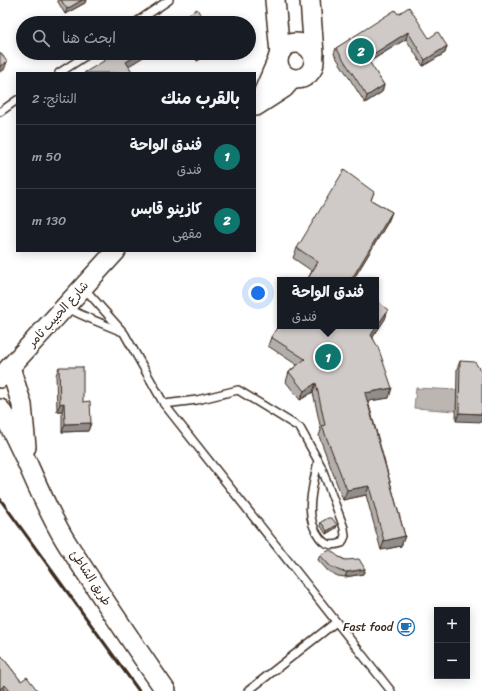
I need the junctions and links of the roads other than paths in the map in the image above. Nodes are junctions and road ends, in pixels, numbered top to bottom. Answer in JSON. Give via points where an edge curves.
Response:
{"nodes":[{"id":1,"x":169,"y":0,"type":"edge"},
{"id":2,"x":275,"y":0,"type":"edge"},
{"id":3,"x":310,"y":0,"type":"edge"},
{"id":4,"x":145,"y":16,"type":"edge"},
{"id":5,"x":314,"y":54,"type":"junction"},
{"id":6,"x":279,"y":56,"type":"junction"},
{"id":7,"x":79,"y":60,"type":"edge"},
{"id":8,"x":61,"y":72,"type":"edge"},
{"id":9,"x":292,"y":79,"type":"junction"},
{"id":10,"x":16,"y":101,"type":"edge"},
{"id":11,"x":257,"y":105,"type":"edge"},
{"id":12,"x":0,"y":112,"type":"edge"},
{"id":13,"x":115,"y":252,"type":"edge"},
{"id":14,"x":82,"y":286,"type":"junction"},
{"id":15,"x":66,"y":306,"type":"junction"},
{"id":16,"x":124,"y":333,"type":"junction"},
{"id":17,"x":5,"y":372,"type":"edge"},
{"id":18,"x":164,"y":404,"type":"junction"},
{"id":19,"x":0,"y":409,"type":"edge"},
{"id":20,"x":27,"y":459,"type":"junction"},
{"id":21,"x":318,"y":460,"type":"junction"},
{"id":22,"x":336,"y":622,"type":"junction"},
{"id":23,"x":166,"y":691,"type":"edge"},
{"id":24,"x":248,"y":691,"type":"edge"},
{"id":25,"x":391,"y":691,"type":"edge"}],
"edges":[{"from":1,"to":4,"type":"lane"},
{"from":2,"to":6,"type":"street"},
{"from":3,"to":5,"type":"street"},
{"from":5,"to":6,"type":"street","via":[[306,45],[294,43],[283,48]]},
{"from":5,"to":9,"type":"street","via":[[314,65],[309,75],[298,80]]},
{"from":6,"to":9,"type":"street","via":[[281,72]]},
{"from":6,"to":11,"type":"street"},
{"from":7,"to":8,"type":"lane"},
{"from":9,"to":11,"type":"street","via":[[284,88]]},
{"from":10,"to":12,"type":"lane"},
{"from":13,"to":14,"type":"street","name":"شارع الحبيب ثامر"},
{"from":14,"to":15,"type":"street","name":"شارع الحبيب ثامر"},
{"from":14,"to":16,"type":"lane"},
{"from":15,"to":16,"type":"lane","via":[[80,316],[96,320]]},
{"from":15,"to":17,"type":"street","name":"شارع الحبيب ثامر"},
{"from":16,"to":18,"type":"lane"},
{"from":17,"to":20,"type":"street","name":"طريق الشاطئ","via":[[22,405]]},
{"from":18,"to":21,"type":"lane","via":[[197,400],[238,390],[300,428]]},
{"from":18,"to":22,"type":"lane"},
{"from":19,"to":20,"type":"street","name":"طريق الشاطئ"},
{"from":20,"to":23,"type":"street","name":"طريق الشاطئ","via":[[68,545]]},
{"from":21,"to":21,"type":"lane","via":[[310,501],[310,518],[321,539],[334,546],[342,543],[345,536],[344,528]]},
{"from":22,"to":24,"type":"lane"},
{"from":22,"to":25,"type":"lane"}]}
